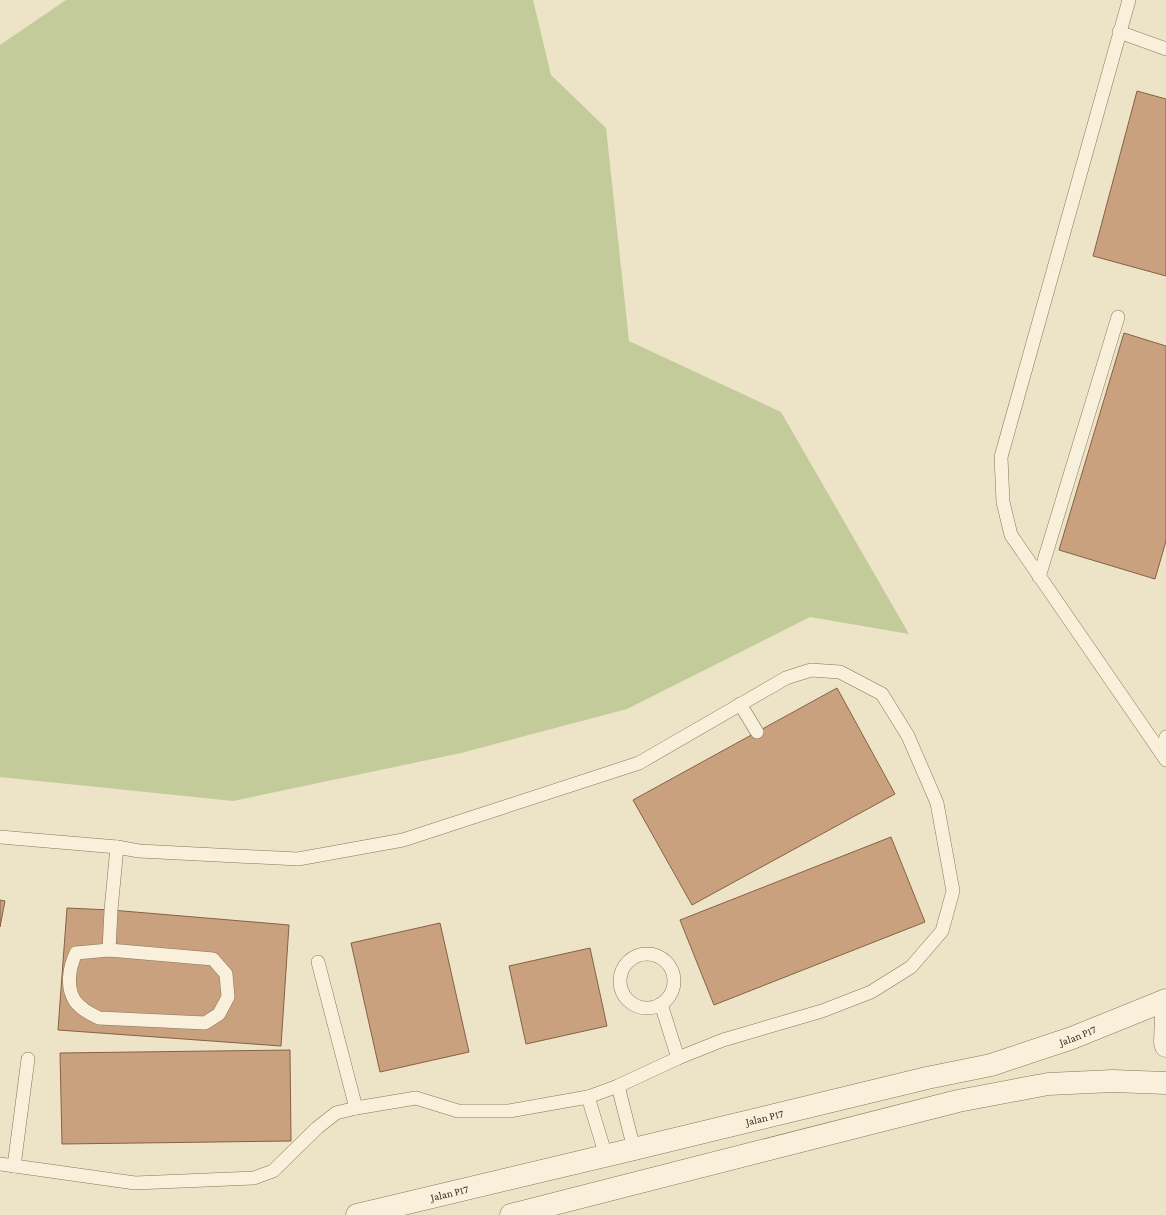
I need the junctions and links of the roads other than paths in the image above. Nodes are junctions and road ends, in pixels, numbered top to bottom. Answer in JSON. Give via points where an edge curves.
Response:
{"nodes":[{"id":1,"x":1129,"y":0,"type":"edge"},
{"id":2,"x":1119,"y":32,"type":"junction"},
{"id":3,"x":1166,"y":49,"type":"edge"},
{"id":4,"x":1118,"y":317,"type":"dead end"},
{"id":5,"x":1039,"y":577,"type":"junction"},
{"id":6,"x":740,"y":704,"type":"junction"},
{"id":7,"x":757,"y":732,"type":"dead end"},
{"id":8,"x":1166,"y":737,"type":"edge"},
{"id":9,"x":1163,"y":756,"type":"edge"},
{"id":10,"x":0,"y":837,"type":"edge"},
{"id":11,"x":117,"y":847,"type":"junction"},
{"id":12,"x":109,"y":950,"type":"junction"},
{"id":13,"x":318,"y":962,"type":"dead end"},
{"id":14,"x":1166,"y":1000,"type":"edge"},
{"id":15,"x":661,"y":1004,"type":"junction"},
{"id":16,"x":1166,"y":1016,"type":"edge"},
{"id":17,"x":1166,"y":1046,"type":"edge"},
{"id":18,"x":678,"y":1058,"type":"junction"},
{"id":19,"x":28,"y":1059,"type":"dead end"},
{"id":20,"x":1166,"y":1083,"type":"edge"},
{"id":21,"x":618,"y":1086,"type":"junction"},
{"id":22,"x":588,"y":1097,"type":"junction"},
{"id":23,"x":356,"y":1108,"type":"junction"},
{"id":24,"x":634,"y":1149,"type":"junction"},
{"id":25,"x":606,"y":1156,"type":"junction"},
{"id":26,"x":0,"y":1164,"type":"edge"},
{"id":27,"x":14,"y":1166,"type":"junction"},
{"id":28,"x":357,"y":1215,"type":"edge"},
{"id":29,"x":511,"y":1215,"type":"edge"}],
"edges":[{"from":1,"to":2,"type":"lane"},
{"from":2,"to":3,"type":"lane"},
{"from":2,"to":5,"type":"lane","via":[[1001,457],[1002,502],[1011,535]]},
{"from":4,"to":5,"type":"lane"},
{"from":5,"to":9,"type":"lane"},
{"from":6,"to":7,"type":"lane"},
{"from":6,"to":11,"type":"lane","via":[[639,763],[403,840],[298,860],[139,851]]},
{"from":6,"to":18,"type":"lane","via":[[786,678],[811,670],[840,672],[882,694],[908,736],[937,803],[953,891],[942,931],[912,967],[871,992],[822,1011],[723,1040]]},
{"from":8,"to":9,"type":"lane"},
{"from":10,"to":11,"type":"lane"},
{"from":11,"to":12,"type":"lane"},
{"from":12,"to":12,"type":"lane","via":[[213,959],[226,974],[228,997],[219,1014],[204,1022],[99,1018],[76,1002],[69,987],[71,964],[76,953]]},
{"from":13,"to":23,"type":"lane"},
{"from":14,"to":24,"type":"street","name":"Jalan P17","via":[[1072,1038],[990,1065],[920,1079]]},
{"from":15,"to":15,"type":"lane","via":[[653,1008],[643,1008],[635,1005],[624,995],[620,982],[622,973],[632,958],[651,955],[660,957],[667,963],[672,971],[673,990]]},
{"from":15,"to":18,"type":"lane"},
{"from":16,"to":17,"type":"street"},
{"from":18,"to":21,"type":"lane"},
{"from":19,"to":27,"type":"lane"},
{"from":20,"to":29,"type":"street","via":[[1048,1084],[958,1101]]},
{"from":21,"to":22,"type":"lane"},
{"from":21,"to":24,"type":"lane"},
{"from":22,"to":23,"type":"lane","via":[[509,1111],[458,1112],[416,1098]]},
{"from":22,"to":25,"type":"lane"},
{"from":23,"to":27,"type":"lane","via":[[336,1113],[273,1171],[254,1178],[136,1183]]},
{"from":24,"to":25,"type":"street","name":"Jalan P17"},
{"from":25,"to":28,"type":"street","name":"Jalan P17"},
{"from":26,"to":27,"type":"lane"}]}
